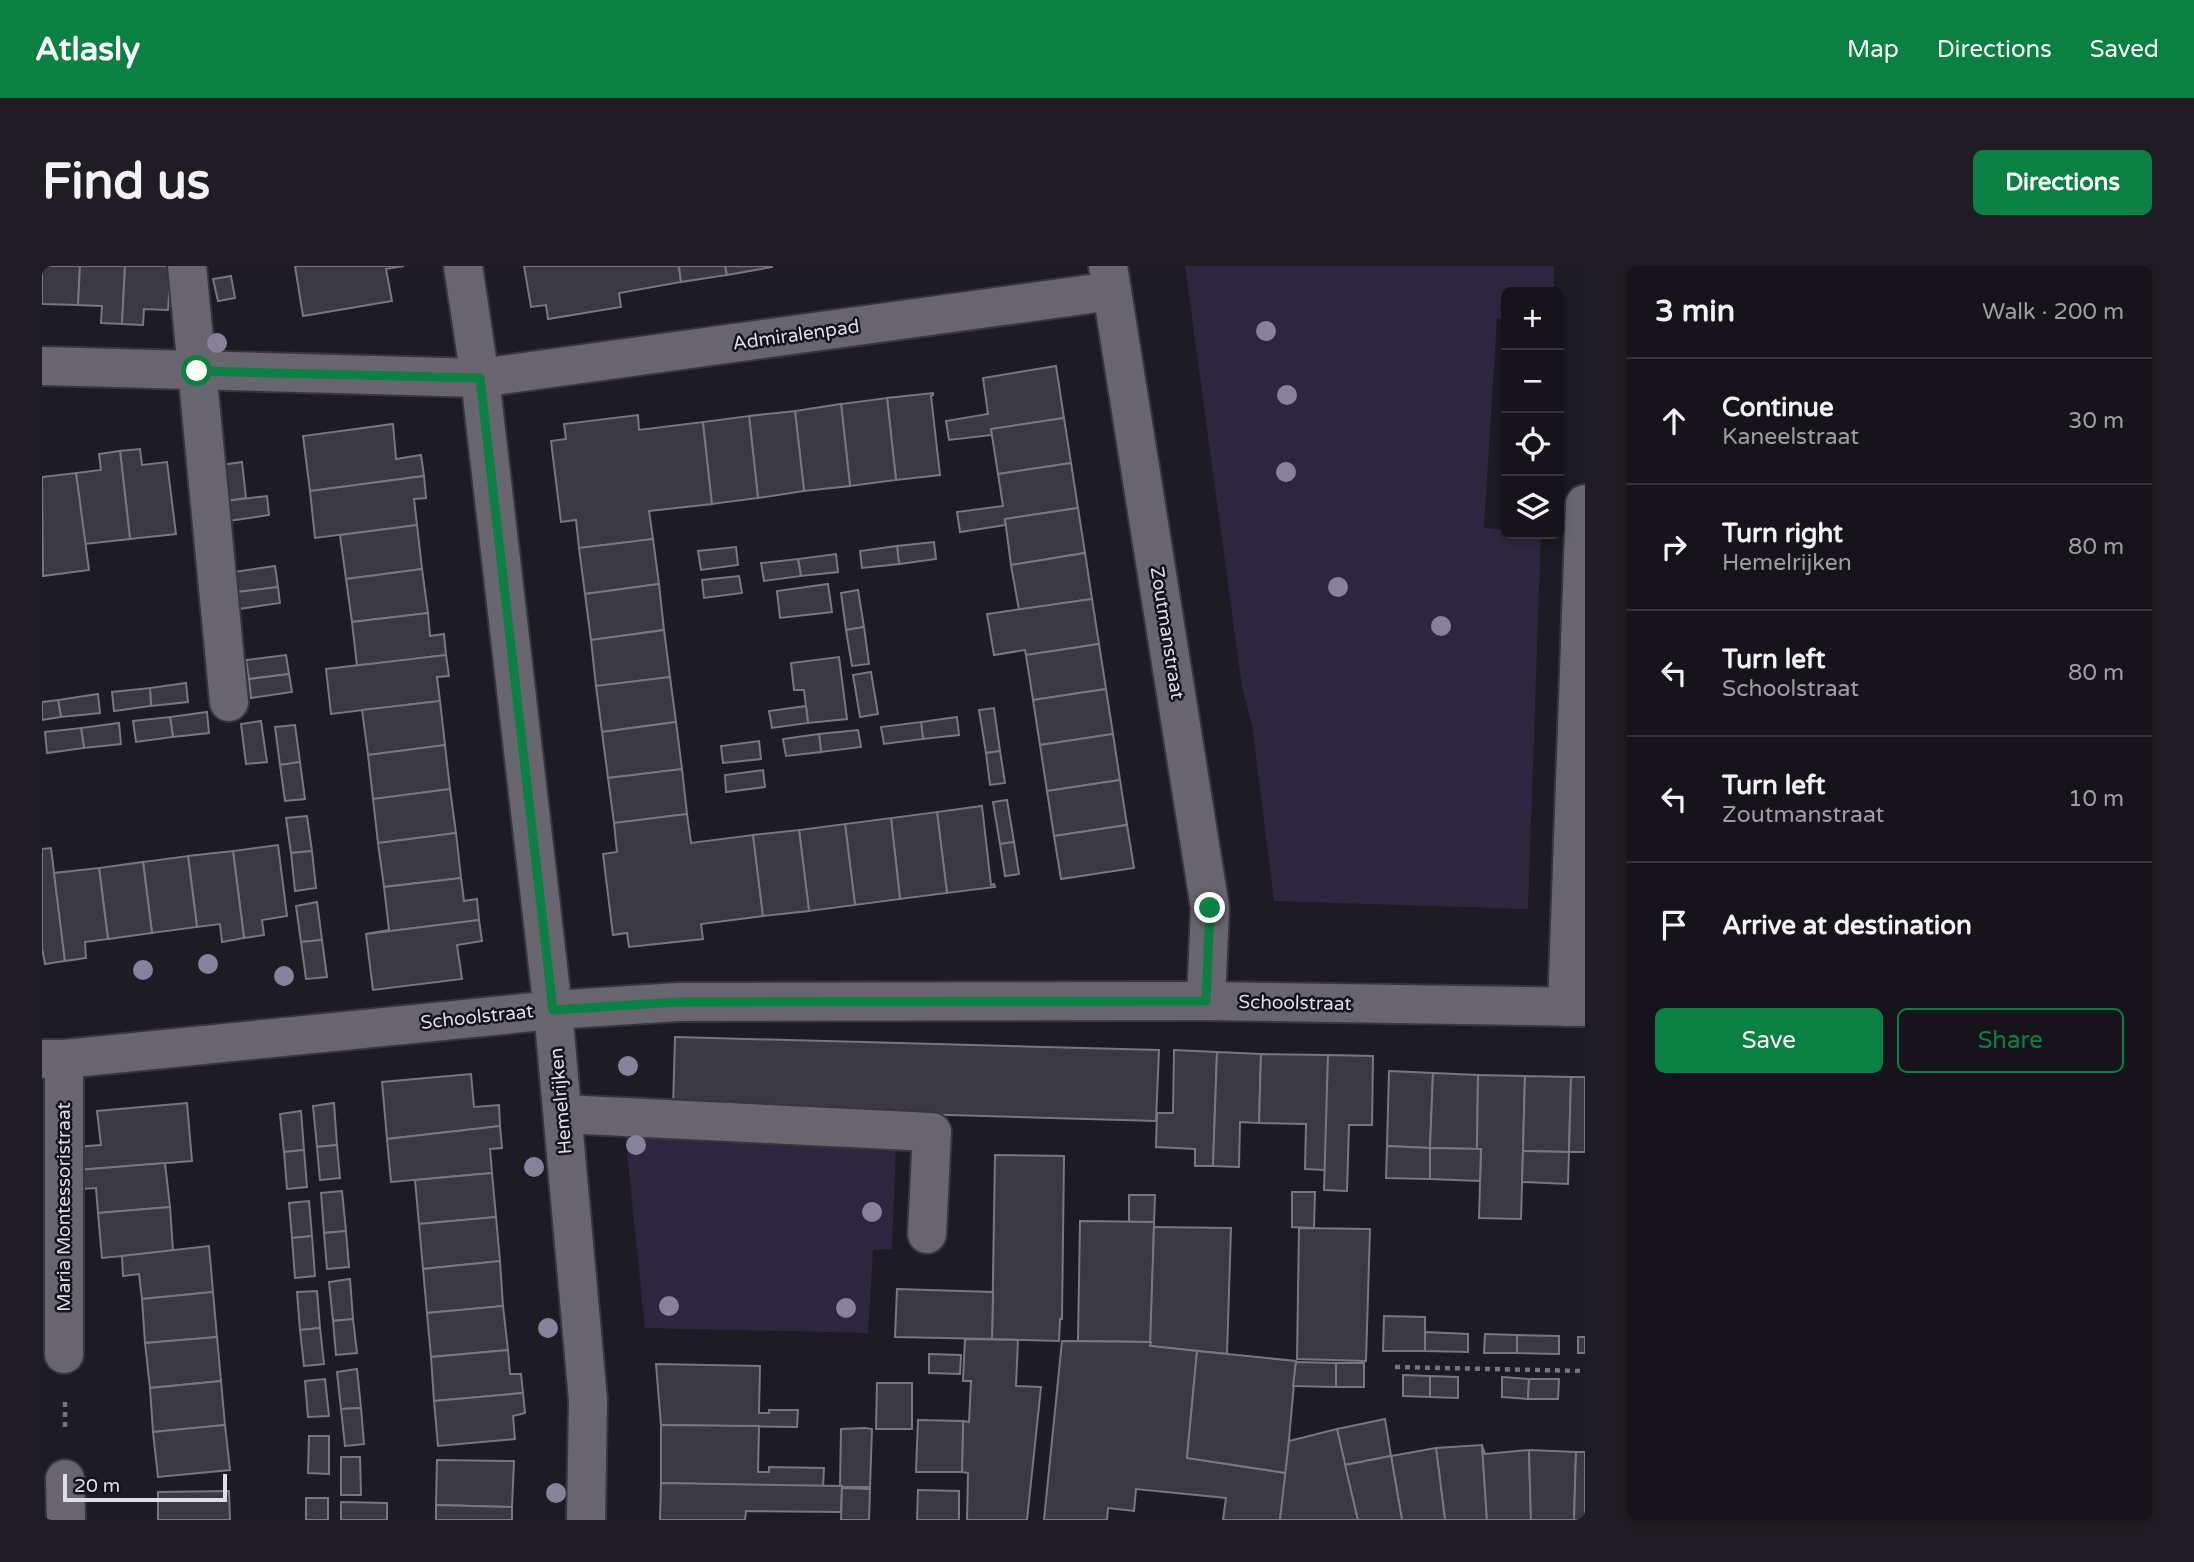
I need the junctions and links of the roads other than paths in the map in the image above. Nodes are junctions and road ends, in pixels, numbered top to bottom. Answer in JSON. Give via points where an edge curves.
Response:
{"nodes":[{"id":1,"x":187,"y":266,"type":"edge"},
{"id":2,"x":463,"y":266,"type":"edge"},
{"id":3,"x":1110,"y":278,"type":"edge"},
{"id":4,"x":42,"y":366,"type":"edge"},
{"id":5,"x":197,"y":371,"type":"junction"},
{"id":6,"x":480,"y":378,"type":"junction"},
{"id":7,"x":1585,"y":504,"type":"edge"},
{"id":8,"x":229,"y":702,"type":"dead end"},
{"id":9,"x":1206,"y":1001,"type":"junction"},
{"id":10,"x":1576,"y":1007,"type":"edge"},
{"id":11,"x":553,"y":1010,"type":"junction"},
{"id":12,"x":53,"y":1059,"type":"edge"},
{"id":13,"x":562,"y":1114,"type":"junction"},
{"id":14,"x":927,"y":1234,"type":"dead end"},
{"id":15,"x":64,"y":1354,"type":"road end"},
{"id":16,"x":65,"y":1479,"type":"road end"},
{"id":17,"x":66,"y":1520,"type":"edge"},
{"id":18,"x":586,"y":1520,"type":"edge"}],
"edges":[{"from":1,"to":5,"type":"street"},
{"from":2,"to":6,"type":"street","name":"Hemelrijken"},
{"from":3,"to":6,"type":"street","name":"Admiralenpad","via":[[953,314]]},
{"from":3,"to":9,"type":"street","name":"Zoutmanstraat","via":[[1210,908]]},
{"from":4,"to":5,"type":"street","name":"Admiralenpad"},
{"from":5,"to":6,"type":"street","name":"Admiralenpad"},
{"from":5,"to":8,"type":"street"},
{"from":6,"to":11,"type":"street","name":"Hemelrijken"},
{"from":7,"to":10,"type":"street"},
{"from":9,"to":10,"type":"street","name":"Schoolstraat"},
{"from":9,"to":11,"type":"street","name":"Schoolstraat","via":[[678,1002]]},
{"from":11,"to":12,"type":"street","name":"Schoolstraat"},
{"from":11,"to":13,"type":"street","name":"Hemelrijken"},
{"from":12,"to":15,"type":"street","name":"Maria Montessoristraat"},
{"from":13,"to":14,"type":"street","via":[[932,1132]]},
{"from":13,"to":18,"type":"street","name":"Hemelrijken","via":[[588,1400]]},
{"from":16,"to":17,"type":"street"}]}
